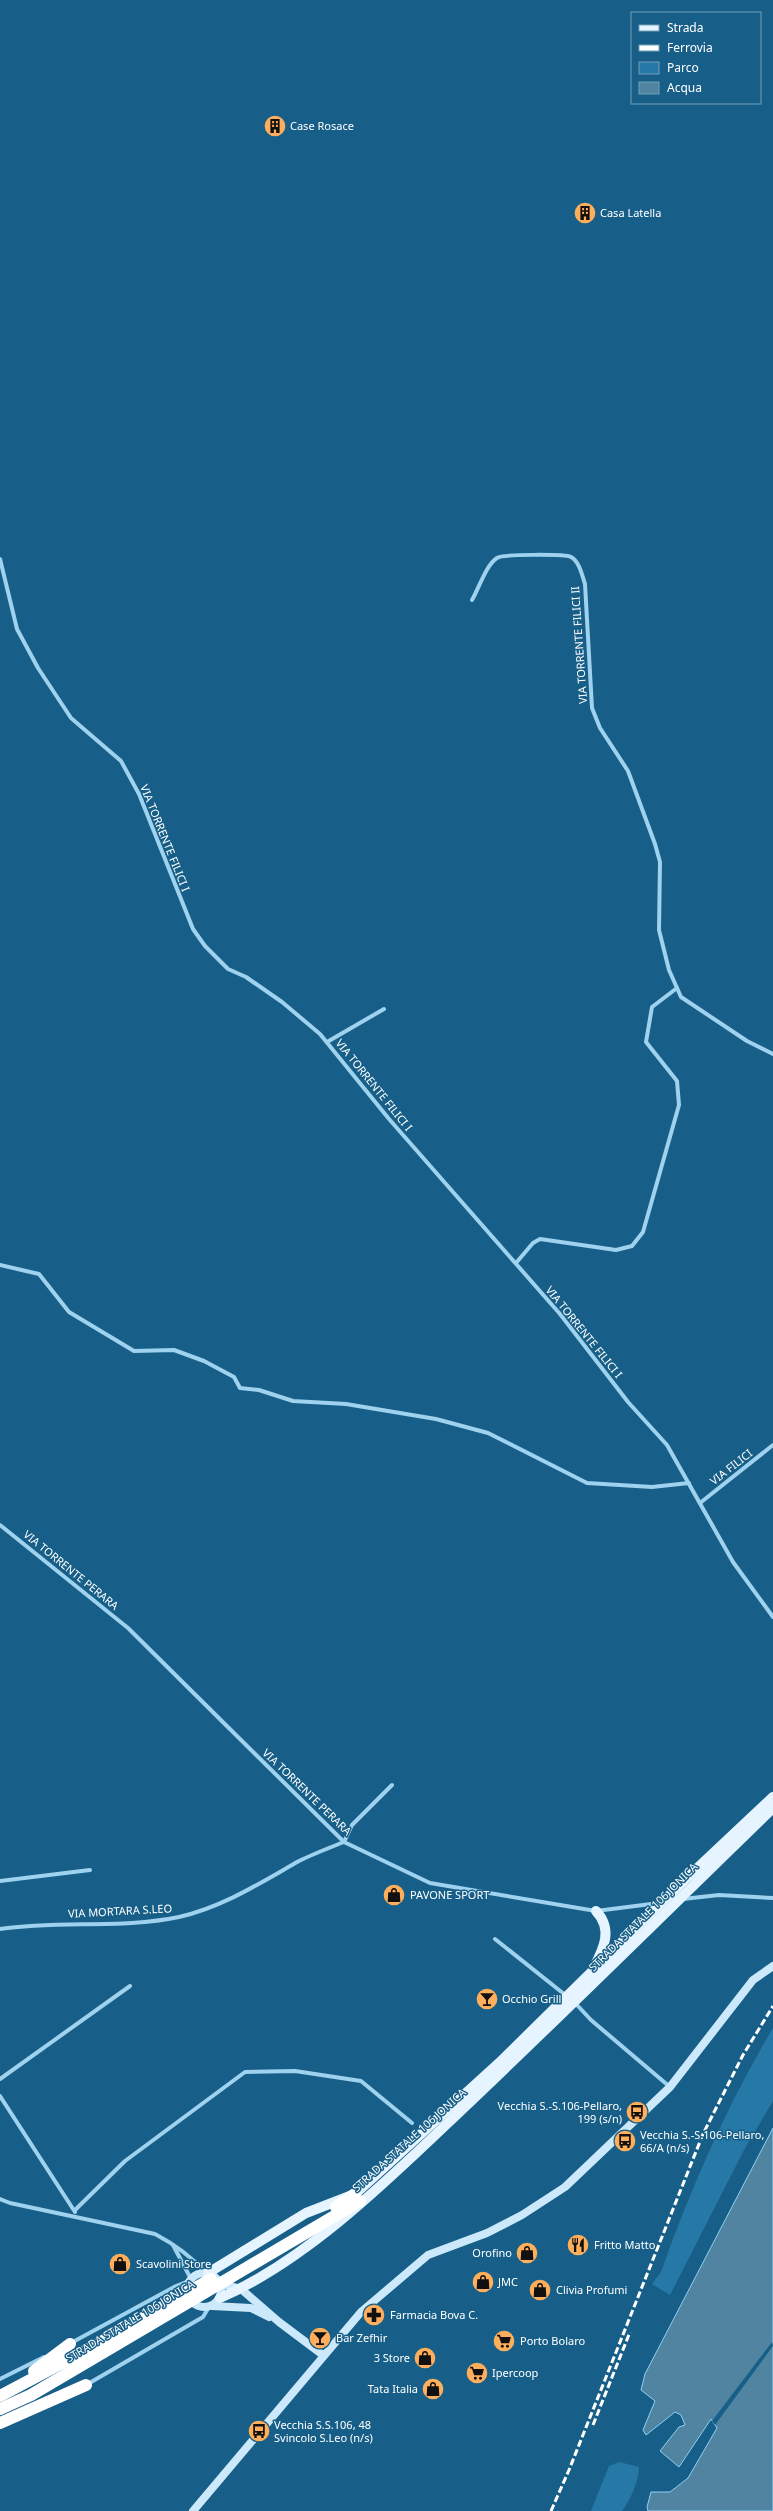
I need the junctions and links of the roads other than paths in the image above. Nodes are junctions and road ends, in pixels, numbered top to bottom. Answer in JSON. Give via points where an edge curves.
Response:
{"nodes":[{"id":1,"x":0,"y":559,"type":"edge"},
{"id":2,"x":472,"y":600,"type":"dead end"},
{"id":3,"x":677,"y":988,"type":"junction"},
{"id":4,"x":384,"y":1009,"type":"dead end"},
{"id":5,"x":327,"y":1042,"type":"junction"},
{"id":6,"x":773,"y":1054,"type":"edge"},
{"id":7,"x":516,"y":1263,"type":"junction"},
{"id":8,"x":0,"y":1265,"type":"edge"},
{"id":9,"x":773,"y":1445,"type":"edge"},
{"id":10,"x":689,"y":1483,"type":"junction"},
{"id":11,"x":700,"y":1503,"type":"junction"},
{"id":12,"x":0,"y":1525,"type":"edge"},
{"id":13,"x":773,"y":1617,"type":"edge"},
{"id":14,"x":392,"y":1786,"type":"dead end"},
{"id":15,"x":773,"y":1797,"type":"edge"},
{"id":16,"x":773,"y":1808,"type":"edge"},
{"id":17,"x":344,"y":1842,"type":"junction"},
{"id":18,"x":90,"y":1870,"type":"dead end"},
{"id":19,"x":692,"y":1880,"type":"junction"},
{"id":20,"x":0,"y":1881,"type":"edge"},
{"id":21,"x":773,"y":1898,"type":"edge"},
{"id":22,"x":596,"y":1912,"type":"junction"},
{"id":23,"x":650,"y":1923,"type":"junction"},
{"id":24,"x":0,"y":1929,"type":"edge"},
{"id":25,"x":495,"y":1939,"type":"dead end"},
{"id":26,"x":773,"y":1966,"type":"edge"},
{"id":27,"x":589,"y":1976,"type":"junction"},
{"id":28,"x":130,"y":1986,"type":"dead end"},
{"id":29,"x":581,"y":1990,"type":"junction"},
{"id":30,"x":564,"y":1994,"type":"dead end"},
{"id":31,"x":578,"y":2005,"type":"dead end"},
{"id":32,"x":0,"y":2079,"type":"edge"},
{"id":33,"x":670,"y":2087,"type":"junction"},
{"id":34,"x":0,"y":2096,"type":"edge"},
{"id":35,"x":412,"y":2123,"type":"dead end"},
{"id":36,"x":358,"y":2198,"type":"junction"},
{"id":37,"x":0,"y":2199,"type":"edge"},
{"id":38,"x":75,"y":2210,"type":"junction"},
{"id":39,"x":73,"y":2216,"type":"junction"},
{"id":40,"x":172,"y":2243,"type":"junction"},
{"id":41,"x":207,"y":2273,"type":"junction"},
{"id":42,"x":190,"y":2280,"type":"junction"},
{"id":43,"x":221,"y":2284,"type":"junction"},
{"id":44,"x":241,"y":2289,"type":"junction"},
{"id":45,"x":220,"y":2298,"type":"junction"},
{"id":46,"x":176,"y":2304,"type":"junction"},
{"id":47,"x":210,"y":2306,"type":"junction"},
{"id":48,"x":279,"y":2322,"type":"junction"},
{"id":49,"x":70,"y":2344,"type":"junction"},
{"id":50,"x":323,"y":2355,"type":"junction"},
{"id":51,"x":0,"y":2379,"type":"edge"},
{"id":52,"x":86,"y":2385,"type":"joint"},
{"id":53,"x":2,"y":2395,"type":"edge"},
{"id":54,"x":0,"y":2409,"type":"edge"},
{"id":55,"x":0,"y":2423,"type":"edge"},
{"id":56,"x":193,"y":2511,"type":"edge"}],
"edges":[{"from":1,"to":5,"type":"street","name":"VIA TORRENTE FILICI I","via":[[11,611],[28,649],[71,718],[121,761],[139,794],[193,929],[205,946],[228,968],[282,1002]]},
{"from":2,"to":3,"type":"street","name":"VIA TORRENTE FILICI II","via":[[492,564],[503,556],[562,554],[572,557],[581,570],[585,584],[592,708],[600,728],[628,770],[655,844],[660,862],[659,930],[669,970]]},
{"from":3,"to":6,"type":"street","name":"VIA TORRENTE FILICI II","via":[[681,997],[747,1041]]},
{"from":3,"to":7,"type":"street","via":[[652,1007],[646,1042],[677,1081],[679,1105],[643,1232],[632,1246],[616,1250],[540,1239],[533,1243]]},
{"from":4,"to":5,"type":"street"},
{"from":5,"to":7,"type":"street","name":"VIA TORRENTE FILICI I","via":[[389,1119]]},
{"from":7,"to":10,"type":"street","name":"VIA TORRENTE FILICI I","via":[[560,1314],[628,1402],[667,1445]]},
{"from":8,"to":10,"type":"street","via":[[40,1274],[69,1312],[134,1351],[174,1350],[234,1377],[240,1388],[259,1390],[292,1401],[346,1404],[436,1419],[488,1433],[586,1482],[652,1487]]},
{"from":9,"to":11,"type":"street","name":"VIA FILICI"},
{"from":10,"to":11,"type":"street","name":"VIA TORRENTE FILICI I"},
{"from":11,"to":13,"type":"street","name":"VIA TORRENTE FILICI I","via":[[733,1562]]},
{"from":12,"to":17,"type":"street","name":"VIA TORRENTE PERARA","via":[[128,1628]]},
{"from":14,"to":17,"type":"street","via":[[352,1825]]},
{"from":15,"to":19,"type":"main road","name":"STRADA STATALE 106 JONICA"},
{"from":16,"to":19,"type":"main road","name":"STRADA STATALE 106 JONICA"},
{"from":17,"to":22,"type":"street","name":"VIA TORRENTE PERARA","via":[[430,1883]]},
{"from":17,"to":24,"type":"street","name":"VIA MORTARA S.LEO","via":[[300,1861],[232,1899],[205,1910],[177,1917]]},
{"from":18,"to":20,"type":"street"},
{"from":19,"to":23,"type":"main road","name":"STRADA STATALE 106 JONICA"},
{"from":21,"to":22,"type":"street","name":"VIA TORRENTE PERARA","via":[[744,1895],[701,1896]]},
{"from":22,"to":27,"type":"main road","via":[[604,1919],[607,1930],[605,1941]]},
{"from":23,"to":27,"type":"main road","name":"STRADA STATALE 106 JONICA"},
{"from":23,"to":29,"type":"main road","name":"STRADA STATALE 106 JONICA"},
{"from":25,"to":30,"type":"street"},
{"from":26,"to":33,"type":"street","via":[[753,1980]]},
{"from":27,"to":29,"type":"main road","name":"STRADA STATALE 106 JONICA"},
{"from":28,"to":32,"type":"street"},
{"from":29,"to":36,"type":"main road","name":"STRADA STATALE 106 JONICA","via":[[415,2142]]},
{"from":31,"to":33,"type":"street","via":[[591,2020]]},
{"from":33,"to":50,"type":"street","via":[[565,2187],[488,2233],[428,2255],[361,2312]]},
{"from":34,"to":38,"type":"street"},
{"from":35,"to":38,"type":"street","via":[[361,2081],[295,2071],[245,2072],[125,2161]]},
{"from":36,"to":41,"type":"main road","via":[[306,2213]]},
{"from":36,"to":44,"type":"main road","via":[[324,2235]]},
{"from":36,"to":46,"type":"highway","name":"STRADA STATALE 106 JONICA","via":[[323,2216]]},
{"from":37,"to":39,"type":"street"},
{"from":38,"to":39,"type":"street"},
{"from":39,"to":40,"type":"street","via":[[155,2234]]},
{"from":40,"to":41,"type":"street"},
{"from":40,"to":42,"type":"street"},
{"from":41,"to":42,"type":"street","via":[[197,2274]]},
{"from":41,"to":43,"type":"street","via":[[217,2278]]},
{"from":42,"to":47,"type":"street","via":[[187,2293],[190,2301],[197,2306]]},
{"from":42,"to":49,"type":"street"},
{"from":43,"to":44,"type":"street"},
{"from":43,"to":45,"type":"street"},
{"from":44,"to":45,"type":"main road"},
{"from":44,"to":48,"type":"street"},
{"from":45,"to":47,"type":"street"},
{"from":46,"to":53,"type":"highway","name":"STRADA STATALE 106 JONICA"},
{"from":46,"to":54,"type":"highway","name":"STRADA STATALE 106 JONICA","via":[[31,2395]]},
{"from":47,"to":48,"type":"street","via":[[251,2308]]},
{"from":47,"to":52,"type":"street","via":[[204,2317]]},
{"from":48,"to":50,"type":"street"},
{"from":49,"to":51,"type":"street"},
{"from":49,"to":53,"type":"highway"},
{"from":50,"to":56,"type":"street"},
{"from":52,"to":55,"type":"highway"}]}
